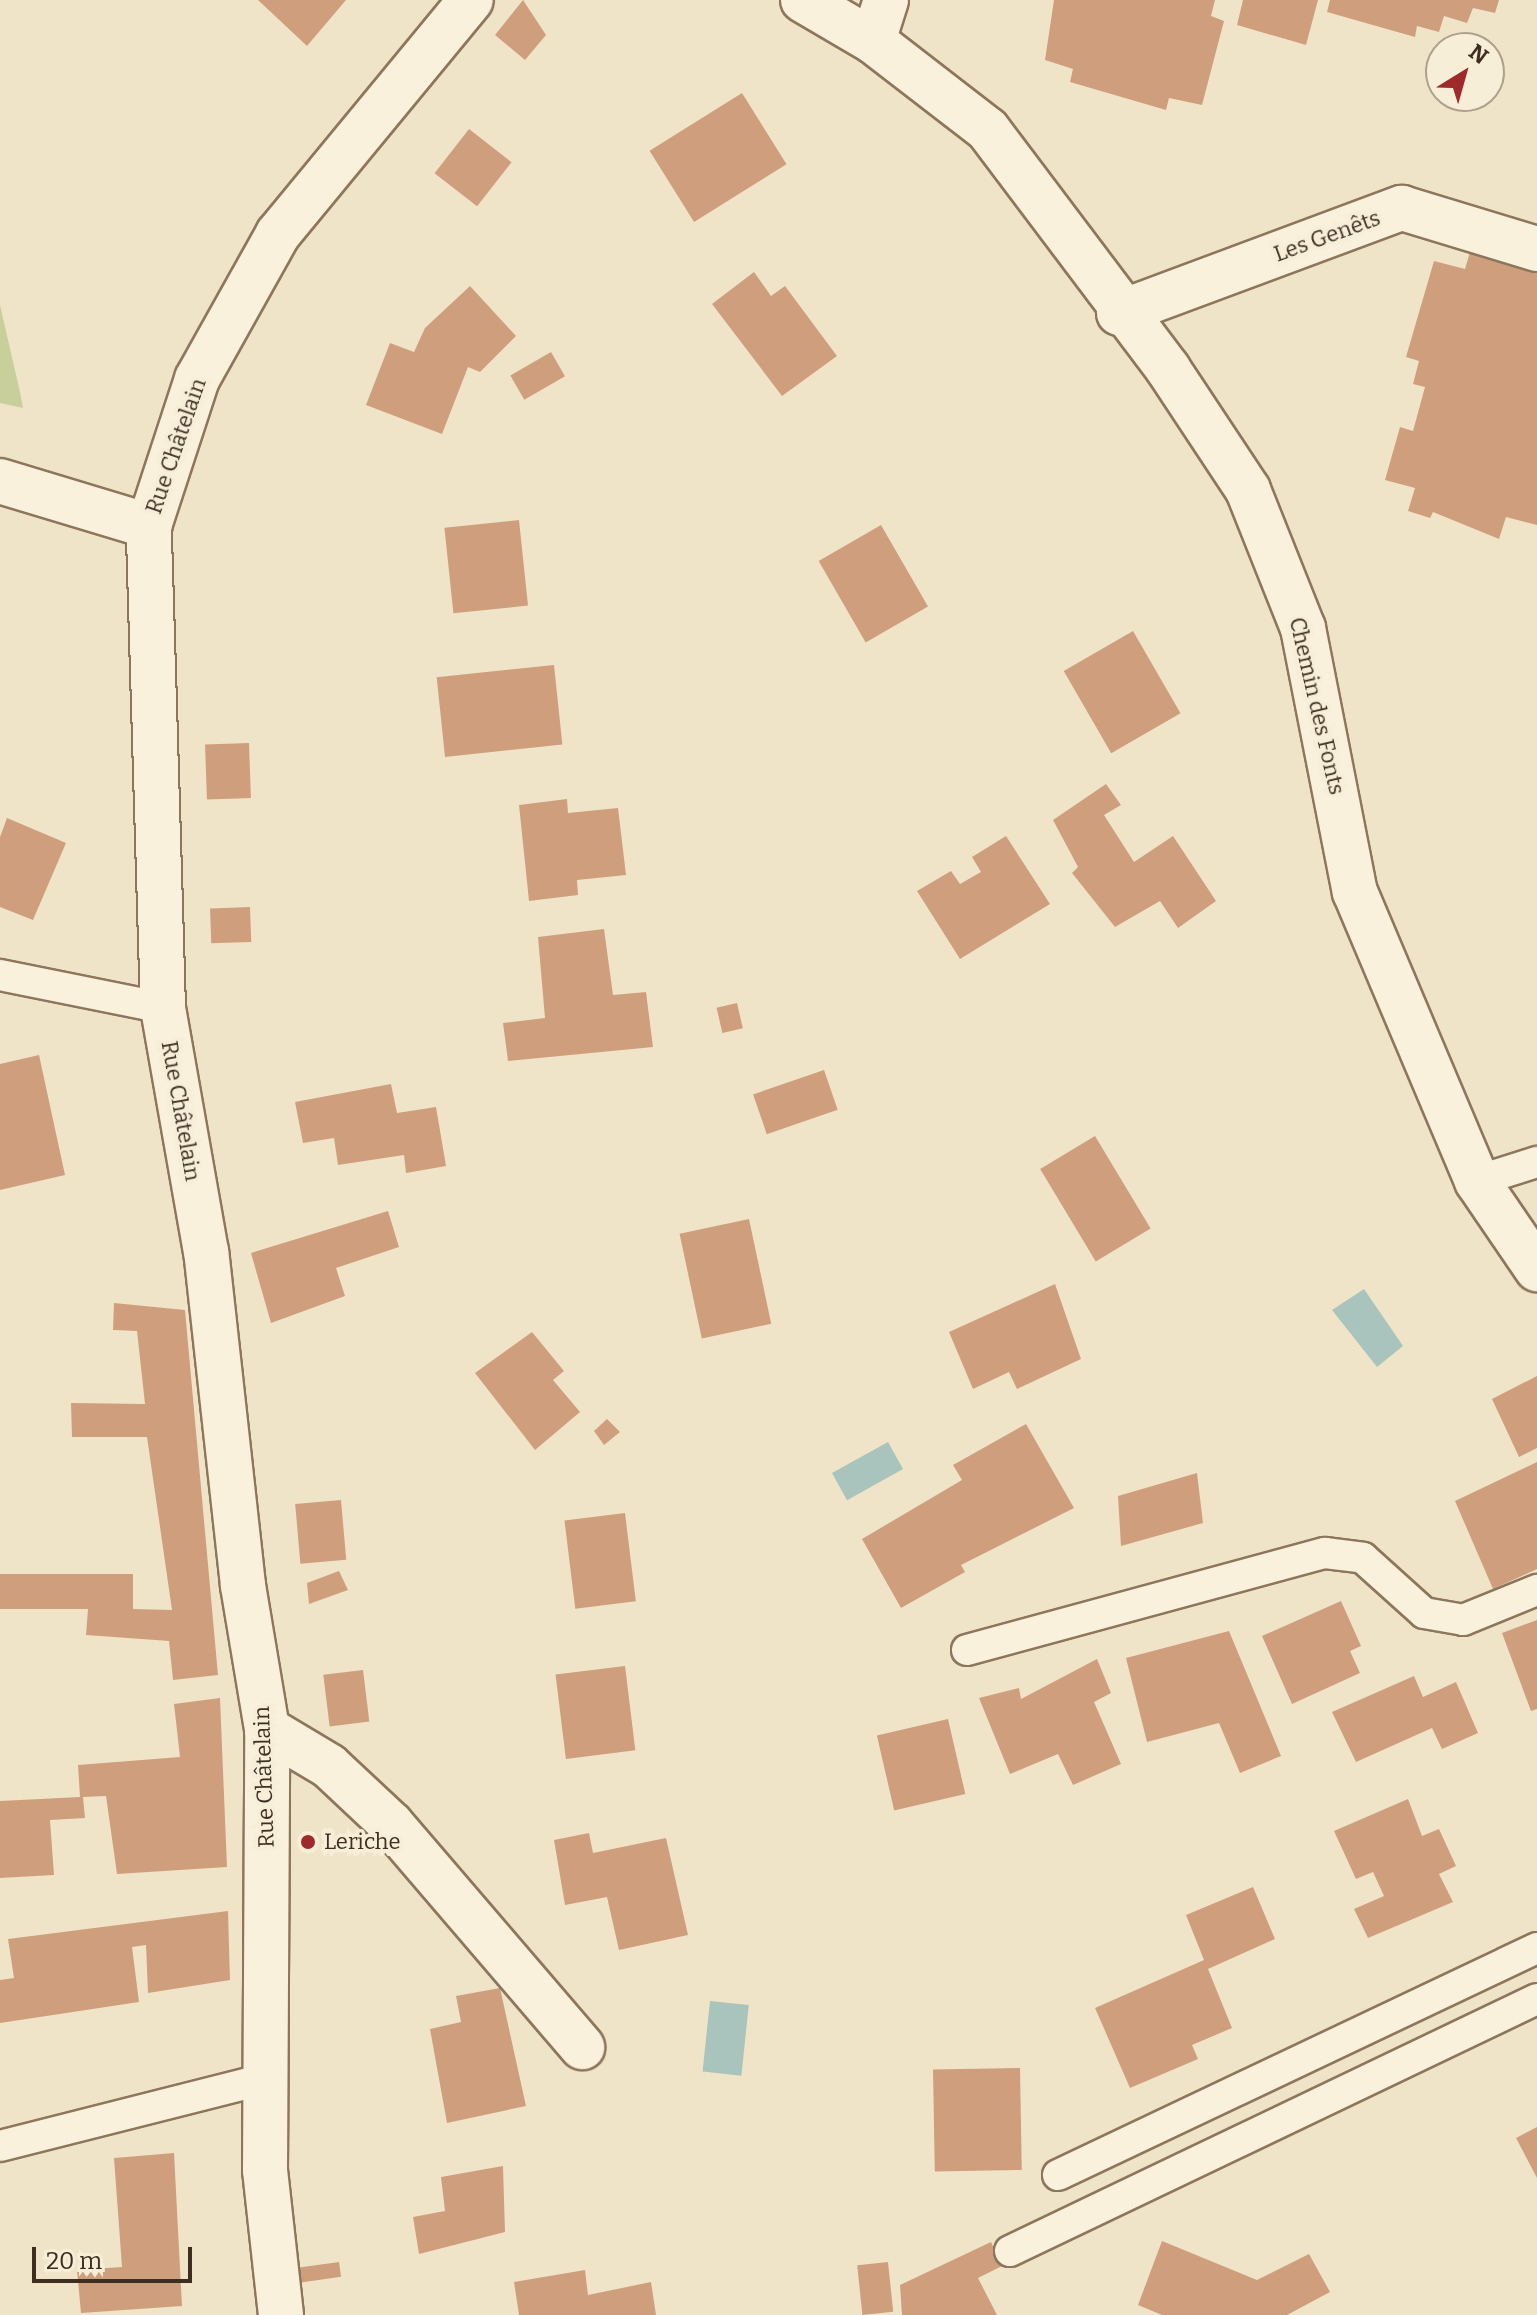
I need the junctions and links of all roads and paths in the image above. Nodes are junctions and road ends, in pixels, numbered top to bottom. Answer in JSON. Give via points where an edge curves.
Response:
{"nodes":[{"id":1,"x":471,"y":0,"type":"edge"},
{"id":2,"x":803,"y":0,"type":"edge"},
{"id":3,"x":886,"y":0,"type":"edge"},
{"id":4,"x":873,"y":41,"type":"junction"},
{"id":5,"x":1537,"y":249,"type":"edge"},
{"id":6,"x":1119,"y":313,"type":"junction"},
{"id":7,"x":0,"y":481,"type":"edge"},
{"id":8,"x":149,"y":526,"type":"junction"},
{"id":9,"x":0,"y":975,"type":"edge"},
{"id":10,"x":163,"y":1008,"type":"junction"},
{"id":11,"x":1537,"y":1162,"type":"edge"},
{"id":12,"x":1477,"y":1181,"type":"junction"},
{"id":13,"x":1537,"y":1269,"type":"edge"},
{"id":14,"x":1537,"y":1590,"type":"edge"},
{"id":15,"x":967,"y":1650,"type":"dead end"},
{"id":16,"x":267,"y":1729,"type":"junction"},
{"id":17,"x":1537,"y":1948,"type":"edge"},
{"id":18,"x":1537,"y":1999,"type":"edge"},
{"id":19,"x":582,"y":2047,"type":"dead end"},
{"id":20,"x":268,"y":2078,"type":"junction"},
{"id":21,"x":0,"y":2146,"type":"edge"},
{"id":22,"x":1058,"y":2175,"type":"dead end"},
{"id":23,"x":1010,"y":2251,"type":"dead end"},
{"id":24,"x":281,"y":2315,"type":"edge"}],
"edges":[{"from":1,"to":8,"type":"street","name":"Rue Châtelain","via":[[278,234],[197,379]]},
{"from":2,"to":4,"type":"street","name":"Chemin des Fonts"},
{"from":3,"to":4,"type":"street"},
{"from":4,"to":6,"type":"street","name":"Chemin des Fonts","via":[[988,130]]},
{"from":5,"to":6,"type":"street","name":"Les Genêts","via":[[1402,208]]},
{"from":6,"to":12,"type":"street","name":"Chemin des Fonts","via":[[1168,369],[1248,490],[1303,628],[1355,892]]},
{"from":7,"to":8,"type":"street"},
{"from":8,"to":10,"type":"street","name":"Rue Châtelain"},
{"from":9,"to":10,"type":"lane"},
{"from":10,"to":16,"type":"street","name":"Rue Châtelain","via":[[206,1252],[243,1585]]},
{"from":11,"to":12,"type":"lane"},
{"from":12,"to":13,"type":"street","name":"Chemin des Fonts"},
{"from":14,"to":15,"type":"lane","via":[[1463,1620],[1424,1613],[1363,1558],[1325,1553]]},
{"from":16,"to":19,"type":"street","via":[[329,1766],[391,1824]]},
{"from":16,"to":20,"type":"street","name":"Rue Châtelain"},
{"from":17,"to":22,"type":"lane"},
{"from":18,"to":23,"type":"lane"},
{"from":20,"to":21,"type":"lane"},
{"from":20,"to":24,"type":"street","name":"Rue Châtelain","via":[[265,2170]]}]}
